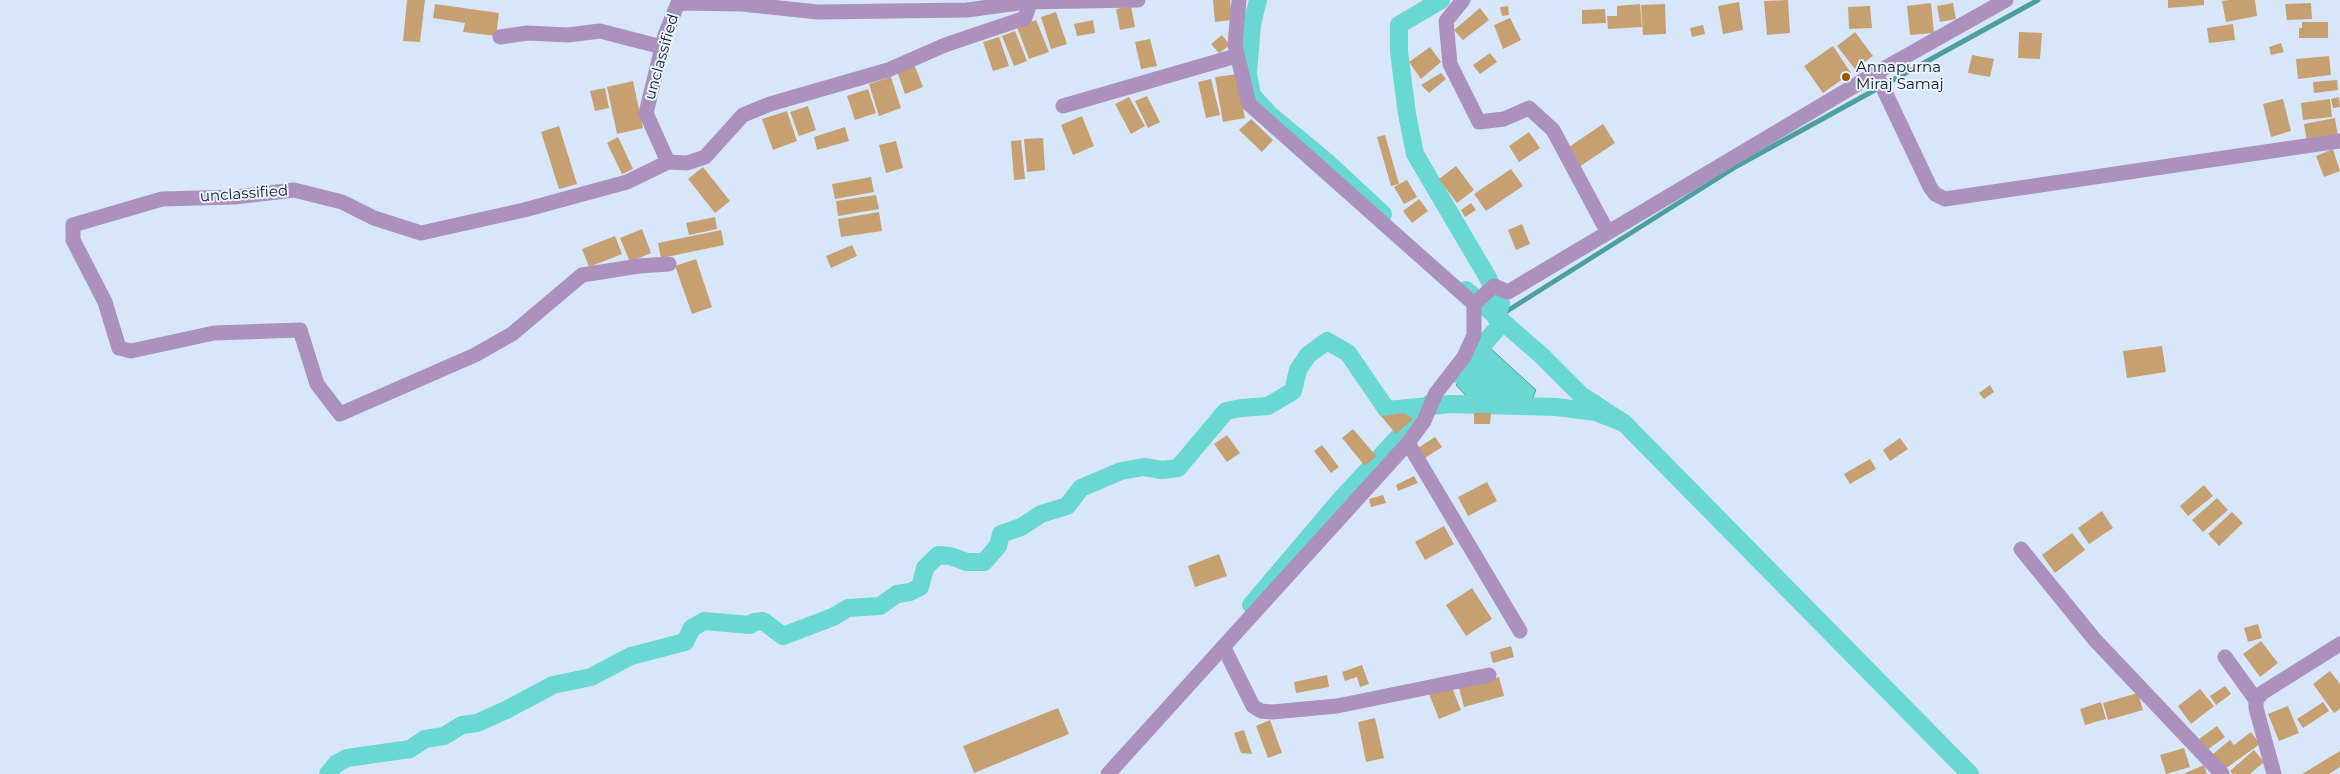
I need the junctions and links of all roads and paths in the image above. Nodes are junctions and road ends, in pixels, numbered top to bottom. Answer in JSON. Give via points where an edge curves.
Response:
{"nodes":[{"id":1,"x":1138,"y":0,"type":"edge"},
{"id":2,"x":1239,"y":0,"type":"edge"},
{"id":3,"x":1463,"y":0,"type":"edge"},
{"id":4,"x":2006,"y":0,"type":"edge"},
{"id":5,"x":1026,"y":2,"type":"junction"},
{"id":6,"x":500,"y":37,"type":"dead end"},
{"id":7,"x":662,"y":47,"type":"junction"},
{"id":8,"x":1236,"y":56,"type":"junction"},
{"id":9,"x":1876,"y":73,"type":"junction"},
{"id":10,"x":1063,"y":106,"type":"dead end"},
{"id":11,"x":2340,"y":141,"type":"edge"},
{"id":12,"x":668,"y":162,"type":"junction"},
{"id":13,"x":1607,"y":231,"type":"junction"},
{"id":14,"x":669,"y":264,"type":"dead end"},
{"id":15,"x":1474,"y":304,"type":"junction"},
{"id":16,"x":1408,"y":443,"type":"junction"},
{"id":17,"x":2021,"y":549,"type":"dead end"},
{"id":18,"x":1520,"y":631,"type":"dead end"},
{"id":19,"x":2340,"y":644,"type":"edge"},
{"id":20,"x":1224,"y":648,"type":"junction"},
{"id":21,"x":2225,"y":656,"type":"dead end"},
{"id":22,"x":1490,"y":675,"type":"dead end"},
{"id":23,"x":2256,"y":700,"type":"junction"},
{"id":24,"x":1114,"y":771,"type":"edge"},
{"id":25,"x":2222,"y":774,"type":"edge"},
{"id":26,"x":2274,"y":774,"type":"edge"}],
"edges":[{"from":1,"to":5,"type":"street","name":"unclassified"},
{"from":2,"to":8,"type":"street"},
{"from":3,"to":13,"type":"street","via":[[1446,21],[1450,64],[1479,122],[1504,119],[1529,108],[1553,130]]},
{"from":4,"to":9,"type":"street"},
{"from":5,"to":7,"type":"street","name":"unclassified","via":[[967,10],[818,12],[742,4],[678,3]]},
{"from":5,"to":12,"type":"street","via":[[1025,18],[945,45],[888,70],[742,115],[706,157],[687,163]]},
{"from":6,"to":7,"type":"street","via":[[527,33],[568,35],[600,30]]},
{"from":7,"to":12,"type":"street","name":"unclassified","via":[[646,113]]},
{"from":8,"to":10,"type":"street"},
{"from":8,"to":15,"type":"street","via":[[1249,104]]},
{"from":9,"to":11,"type":"street","via":[[1930,187],[1945,200]]},
{"from":9,"to":13,"type":"street"},
{"from":12,"to":14,"type":"street","name":"unclassified","via":[[627,182],[586,194],[421,233],[374,218],[342,202],[294,190],[235,197],[162,200],[73,225],[73,240],[105,302],[119,348],[131,351],[214,332],[300,330],[317,384],[340,414],[475,355],[512,334],[582,275]]},
{"from":13,"to":15,"type":"street","via":[[1508,292],[1494,286]]},
{"from":15,"to":16,"type":"street","via":[[1474,334],[1464,357],[1436,393],[1429,411]]},
{"from":16,"to":18,"type":"street"},
{"from":16,"to":20,"type":"street"},
{"from":17,"to":25,"type":"street","via":[[2095,640]]},
{"from":19,"to":23,"type":"street"},
{"from":20,"to":22,"type":"street","via":[[1253,706],[1261,711],[1337,706]]},
{"from":20,"to":24,"type":"street"},
{"from":21,"to":23,"type":"street"},
{"from":23,"to":26,"type":"street"}]}
